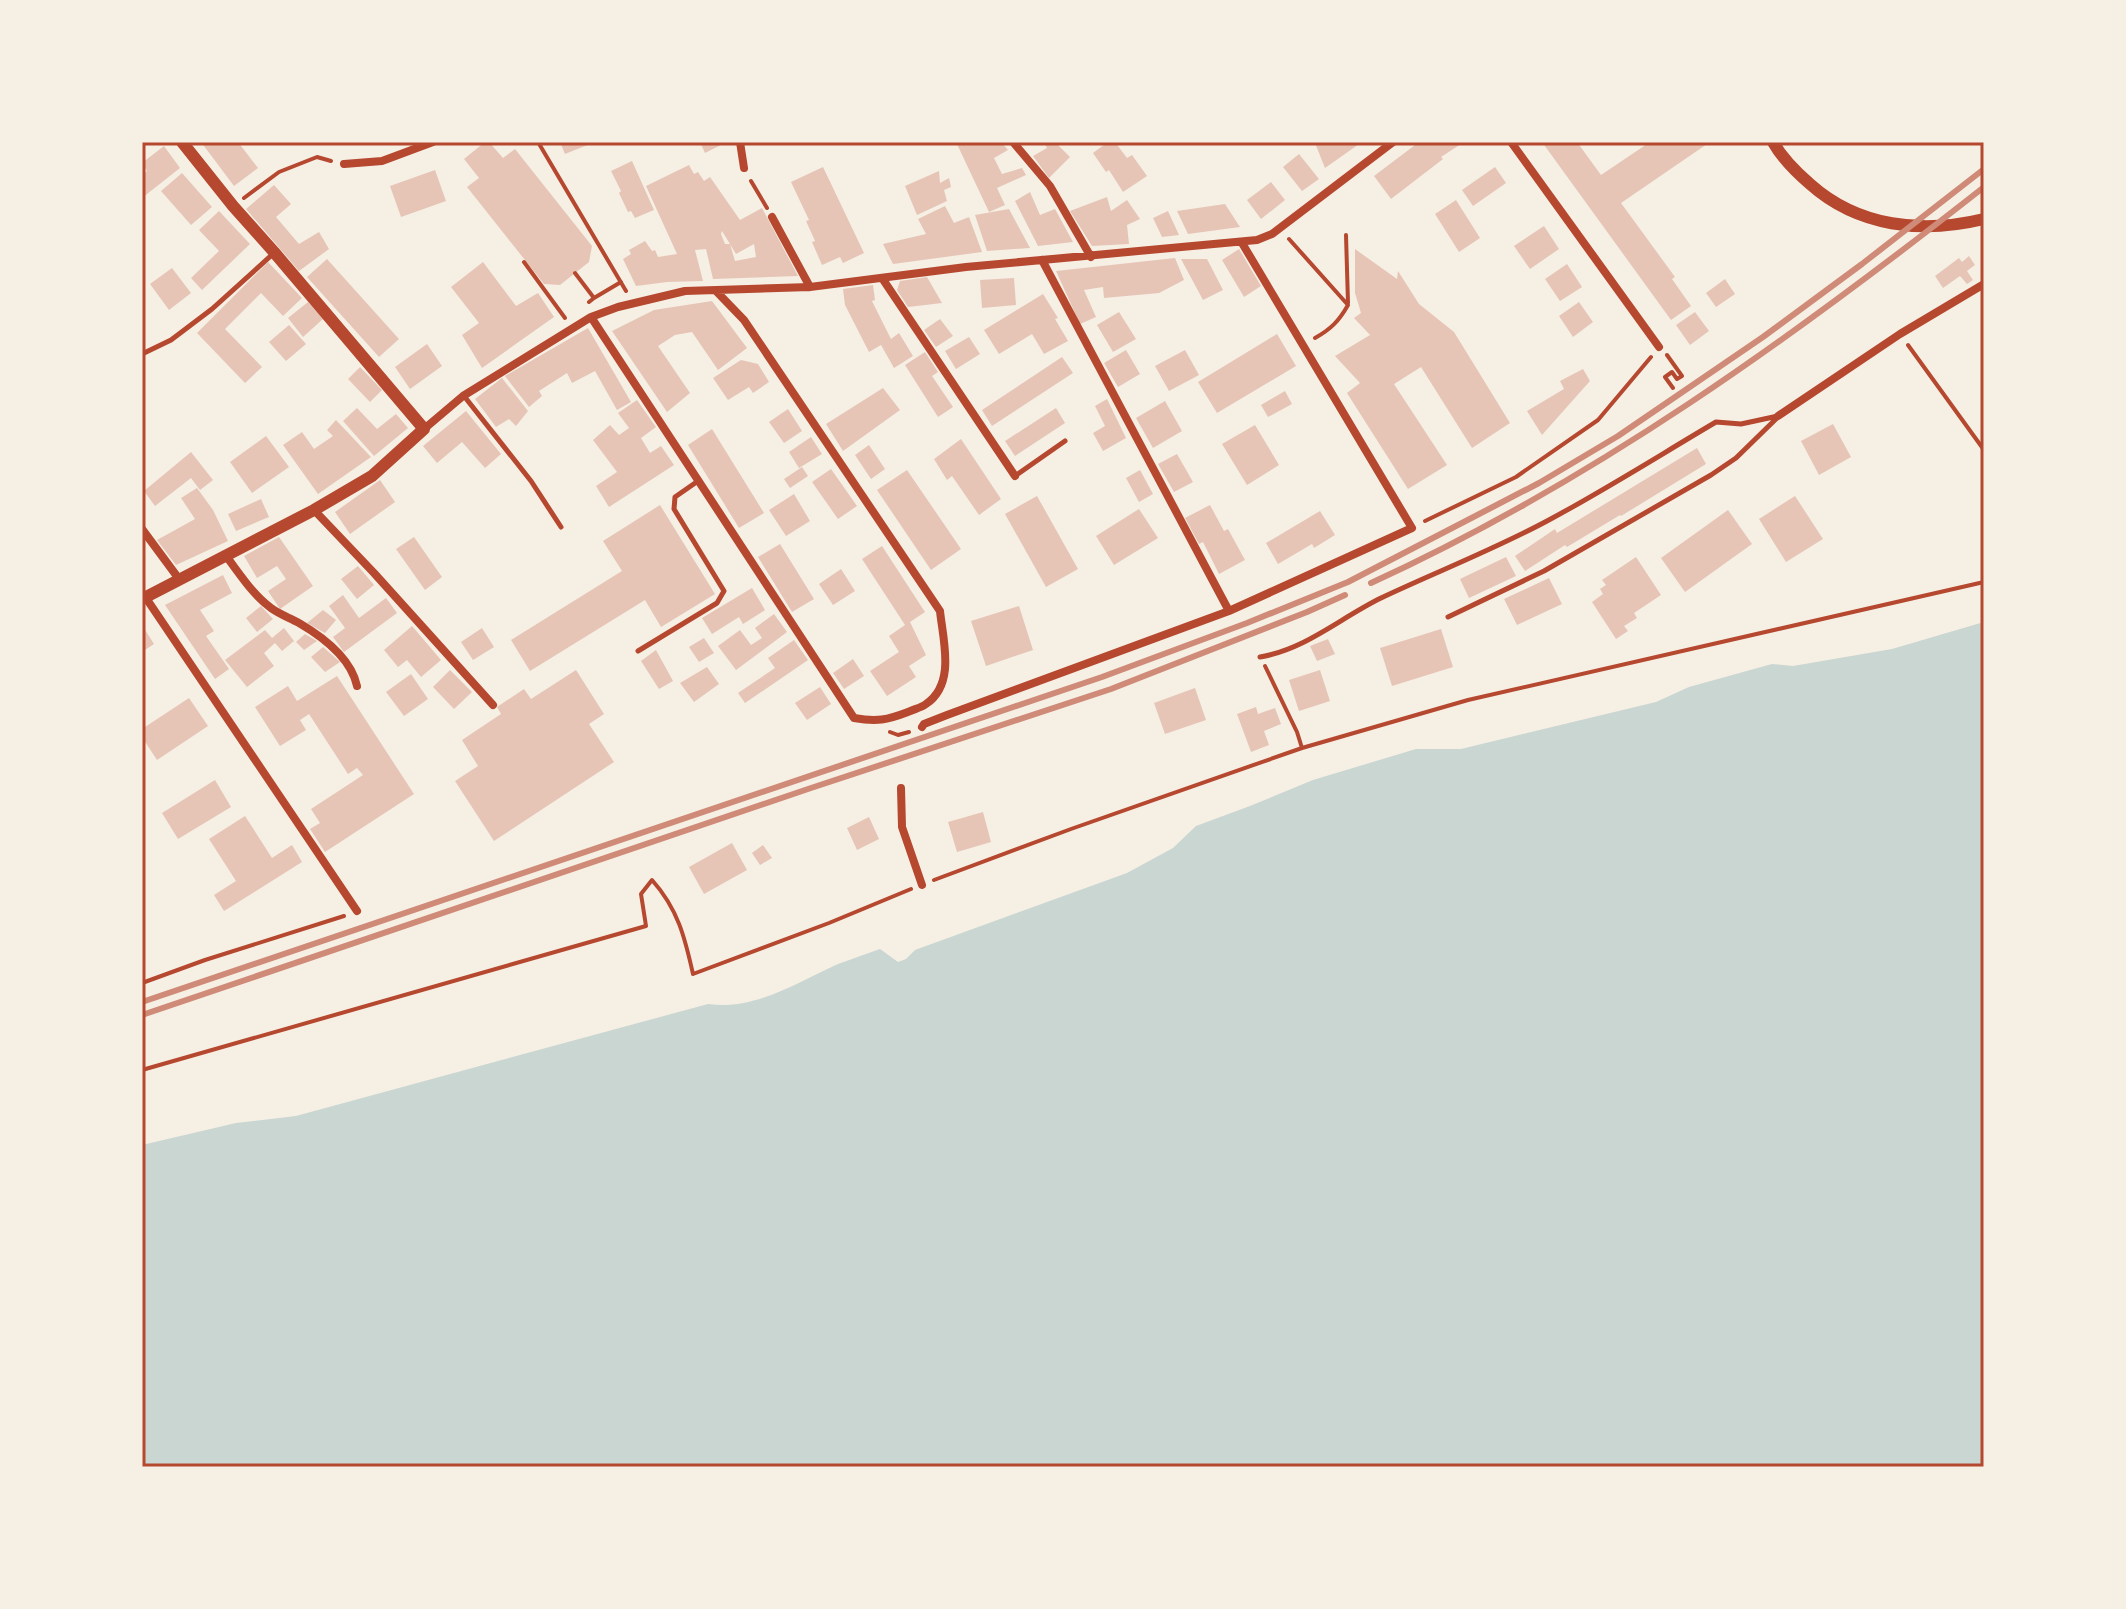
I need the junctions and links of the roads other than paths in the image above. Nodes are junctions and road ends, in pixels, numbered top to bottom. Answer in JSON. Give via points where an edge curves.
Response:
{"nodes":[{"id":1,"x":182,"y":142,"type":"edge"},
{"id":2,"x":433,"y":142,"type":"edge"},
{"id":3,"x":740,"y":142,"type":"edge"},
{"id":4,"x":1013,"y":142,"type":"edge"},
{"id":5,"x":1393,"y":142,"type":"edge"},
{"id":6,"x":1511,"y":142,"type":"edge"},
{"id":7,"x":1773,"y":142,"type":"edge"},
{"id":8,"x":344,"y":164,"type":"road end"},
{"id":9,"x":744,"y":168,"type":"road end"},
{"id":10,"x":772,"y":217,"type":"road end"},
{"id":11,"x":1984,"y":219,"type":"edge"},
{"id":12,"x":1242,"y":243,"type":"junction"},
{"id":13,"x":274,"y":252,"type":"junction"},
{"id":14,"x":1091,"y":257,"type":"junction"},
{"id":15,"x":1042,"y":260,"type":"junction"},
{"id":16,"x":882,"y":278,"type":"junction"},
{"id":17,"x":1984,"y":284,"type":"edge"},
{"id":18,"x":810,"y":287,"type":"junction"},
{"id":19,"x":716,"y":291,"type":"junction"},
{"id":20,"x":589,"y":318,"type":"junction"},
{"id":21,"x":1659,"y":347,"type":"road end"},
{"id":22,"x":142,"y":354,"type":"edge"},
{"id":23,"x":463,"y":396,"type":"junction"},
{"id":24,"x":1778,"y":416,"type":"junction"},
{"id":25,"x":424,"y":429,"type":"junction"},
{"id":26,"x":1065,"y":441,"type":"dead end"},
{"id":27,"x":1015,"y":476,"type":"joint"},
{"id":28,"x":698,"y":481,"type":"junction"},
{"id":29,"x":314,"y":510,"type":"junction"},
{"id":30,"x":561,"y":527,"type":"dead end"},
{"id":31,"x":142,"y":529,"type":"edge"},
{"id":32,"x":226,"y":556,"type":"junction"},
{"id":33,"x":179,"y":579,"type":"junction"},
{"id":34,"x":144,"y":598,"type":"edge"},
{"id":35,"x":1229,"y":611,"type":"junction"},
{"id":36,"x":1448,"y":617,"type":"dead end"},
{"id":37,"x":638,"y":651,"type":"dead end"},
{"id":38,"x":1260,"y":657,"type":"road end"},
{"id":39,"x":357,"y":686,"type":"dead end"},
{"id":40,"x":493,"y":705,"type":"dead end"},
{"id":41,"x":922,"y":727,"type":"dead end"},
{"id":42,"x":901,"y":788,"type":"dead end"},
{"id":43,"x":922,"y":885,"type":"road end"},
{"id":44,"x":357,"y":911,"type":"road end"}],
"edges":[{"from":1,"to":13,"type":"street"},
{"from":2,"to":8,"type":"street","via":[[382,161]]},
{"from":3,"to":9,"type":"street"},
{"from":4,"to":14,"type":"street","via":[[1050,186]]},
{"from":5,"to":12,"type":"street","via":[[1272,234]]},
{"from":6,"to":21,"type":"street"},
{"from":7,"to":11,"type":"street","via":[[1796,172],[1850,211],[1905,226],[1957,226]]},
{"from":10,"to":18,"type":"street"},
{"from":12,"to":14,"type":"street"},
{"from":12,"to":35,"type":"street","via":[[1412,528]]},
{"from":13,"to":22,"type":"lane","via":[[212,309]]},
{"from":13,"to":25,"type":"street"},
{"from":14,"to":15,"type":"street"},
{"from":15,"to":16,"type":"street"},
{"from":15,"to":35,"type":"street"},
{"from":16,"to":18,"type":"street"},
{"from":16,"to":27,"type":"street"},
{"from":17,"to":24,"type":"street"},
{"from":18,"to":19,"type":"street"},
{"from":19,"to":20,"type":"street","via":[[685,291]]},
{"from":19,"to":28,"type":"street","via":[[744,320],[940,611],[946,666],[935,695],[925,705],[889,719],[854,718]]},
{"from":20,"to":23,"type":"street"},
{"from":20,"to":28,"type":"street"},
{"from":23,"to":25,"type":"street"},
{"from":23,"to":30,"type":"lane"},
{"from":24,"to":36,"type":"lane","via":[[1711,475],[1544,571]]},
{"from":24,"to":38,"type":"lane","via":[[1741,424],[1716,422],[1549,520],[1378,600],[1279,654]]},
{"from":25,"to":29,"type":"street","via":[[372,476]]},
{"from":26,"to":27,"type":"lane"},
{"from":28,"to":37,"type":"lane","via":[[675,497],[674,509],[724,591],[717,603]]},
{"from":29,"to":32,"type":"street"},
{"from":29,"to":40,"type":"street"},
{"from":31,"to":33,"type":"street"},
{"from":32,"to":33,"type":"street"},
{"from":32,"to":39,"type":"street","via":[[272,609],[338,653],[354,672]]},
{"from":33,"to":34,"type":"street"},
{"from":34,"to":44,"type":"street"},
{"from":35,"to":41,"type":"street"},
{"from":42,"to":43,"type":"street","via":[[902,827]]}]}
